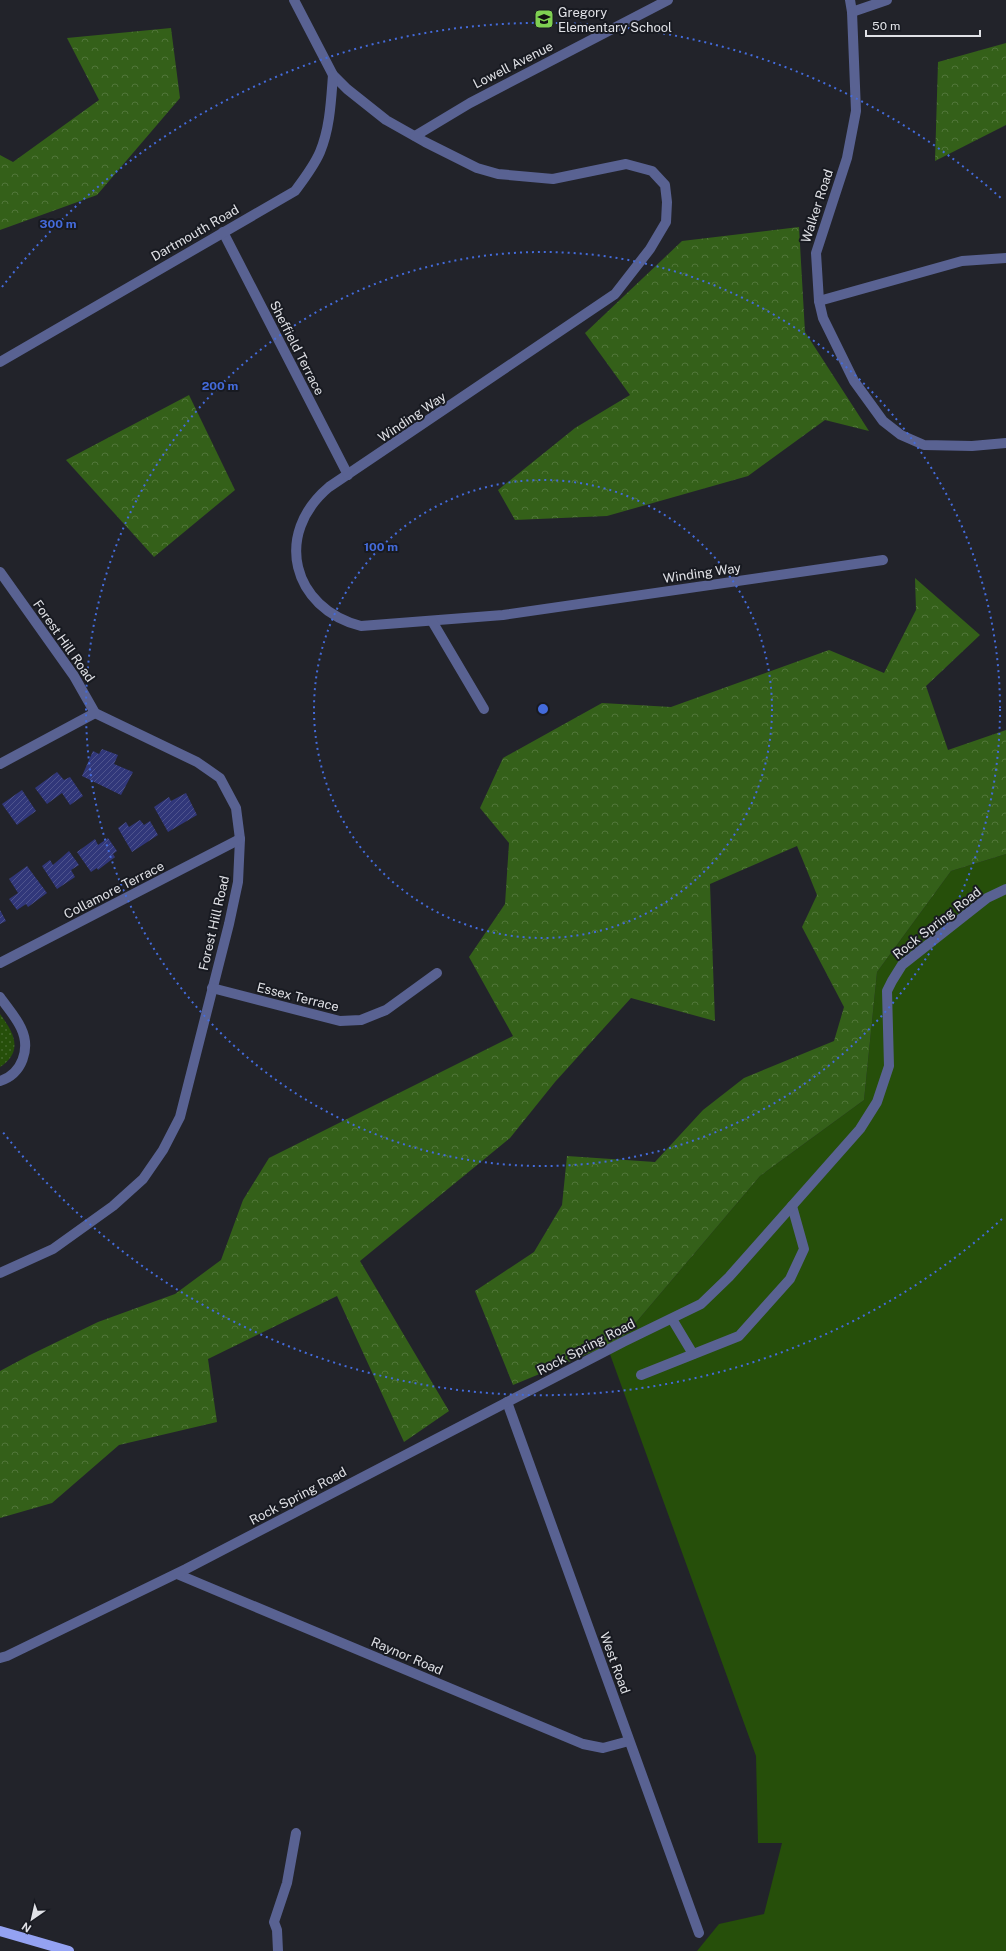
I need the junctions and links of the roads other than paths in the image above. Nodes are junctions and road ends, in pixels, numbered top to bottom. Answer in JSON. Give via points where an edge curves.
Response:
{"nodes":[{"id":1,"x":294,"y":0,"type":"edge"},
{"id":2,"x":668,"y":0,"type":"edge"},
{"id":3,"x":850,"y":0,"type":"edge"},
{"id":4,"x":887,"y":0,"type":"edge"},
{"id":5,"x":852,"y":12,"type":"junction"},
{"id":6,"x":333,"y":75,"type":"junction"},
{"id":7,"x":415,"y":136,"type":"junction"},
{"id":8,"x":223,"y":232,"type":"junction"},
{"id":9,"x":1006,"y":258,"type":"edge"},
{"id":10,"x":819,"y":301,"type":"junction"},
{"id":11,"x":0,"y":362,"type":"edge"},
{"id":12,"x":1006,"y":443,"type":"edge"},
{"id":13,"x":348,"y":475,"type":"junction"},
{"id":14,"x":883,"y":560,"type":"dead end"},
{"id":15,"x":0,"y":572,"type":"edge"},
{"id":16,"x":432,"y":621,"type":"junction"},
{"id":17,"x":484,"y":709,"type":"dead end"},
{"id":18,"x":95,"y":713,"type":"junction"},
{"id":19,"x":0,"y":764,"type":"edge"},
{"id":20,"x":240,"y":839,"type":"junction"},
{"id":21,"x":1006,"y":889,"type":"edge"},
{"id":22,"x":0,"y":963,"type":"edge"},
{"id":23,"x":437,"y":973,"type":"dead end"},
{"id":24,"x":212,"y":988,"type":"junction"},
{"id":25,"x":0,"y":997,"type":"edge"},
{"id":26,"x":0,"y":1081,"type":"edge"},
{"id":27,"x":792,"y":1206,"type":"junction"},
{"id":28,"x":0,"y":1273,"type":"edge"},
{"id":29,"x":672,"y":1319,"type":"junction"},
{"id":30,"x":693,"y":1354,"type":"junction"},
{"id":31,"x":641,"y":1375,"type":"dead end"},
{"id":32,"x":507,"y":1402,"type":"junction"},
{"id":33,"x":177,"y":1574,"type":"junction"},
{"id":34,"x":0,"y":1658,"type":"edge"},
{"id":35,"x":629,"y":1742,"type":"junction"},
{"id":36,"x":296,"y":1833,"type":"dead end"},
{"id":37,"x":0,"y":1931,"type":"edge"},
{"id":38,"x":699,"y":1933,"type":"dead end"},
{"id":39,"x":69,"y":1951,"type":"edge"},
{"id":40,"x":278,"y":1951,"type":"edge"}],
"edges":[{"from":1,"to":6,"type":"street","name":"Winding Way"},
{"from":2,"to":7,"type":"street","name":"Lowell Avenue","via":[[470,102]]},
{"from":3,"to":5,"type":"street","name":"Walker Road"},
{"from":4,"to":5,"type":"street"},
{"from":5,"to":10,"type":"street","name":"Walker Road","via":[[856,112],[846,158],[816,253]]},
{"from":6,"to":7,"type":"street","name":"Winding Way","via":[[386,120]]},
{"from":6,"to":8,"type":"street","name":"Dartmouth Road","via":[[330,117],[320,151],[310,171],[295,191]]},
{"from":7,"to":13,"type":"street","name":"Winding Way","via":[[477,168],[498,174],[553,179],[626,164],[652,171],[665,185],[668,202],[666,222],[650,249],[616,294]]},
{"from":8,"to":11,"type":"street","name":"Dartmouth Road"},
{"from":8,"to":13,"type":"street","name":"Sheffield Terrace"},
{"from":9,"to":10,"type":"street","via":[[962,261]]},
{"from":10,"to":12,"type":"street","name":"Walker Road","via":[[831,337],[854,382],[884,421],[901,435],[924,445],[972,446]]},
{"from":13,"to":16,"type":"street","name":"Winding Way","via":[[318,496],[308,508],[299,531],[297,563],[301,578],[309,592],[331,615],[361,626]]},
{"from":14,"to":16,"type":"street","name":"Winding Way","via":[[503,615]]},
{"from":15,"to":18,"type":"street","name":"Forest Hill Road","via":[[74,676]]},
{"from":16,"to":17,"type":"street"},
{"from":18,"to":19,"type":"street"},
{"from":18,"to":20,"type":"street","name":"Forest Hill Road","via":[[197,762],[220,778],[236,808]]},
{"from":20,"to":22,"type":"street","name":"Collamore Terrace"},
{"from":20,"to":24,"type":"street","name":"Forest Hill Road","via":[[238,882]]},
{"from":21,"to":27,"type":"street","name":"Rock Spring Road","via":[[987,898],[902,965],[887,991],[889,1066],[877,1102],[860,1129]]},
{"from":23,"to":24,"type":"street","name":"Essex Terrace","via":[[386,1010],[361,1020],[340,1021]]},
{"from":24,"to":28,"type":"street","name":"Forest Hill Road","via":[[180,1117],[144,1179],[113,1206],[53,1249]]},
{"from":25,"to":26,"type":"street","via":[[21,1028],[25,1039],[25,1051],[22,1062],[15,1072]]},
{"from":27,"to":29,"type":"street","name":"Rock Spring Road","via":[[702,1304]]},
{"from":27,"to":30,"type":"street","via":[[804,1249],[790,1279],[739,1336]]},
{"from":29,"to":30,"type":"street"},
{"from":29,"to":32,"type":"street","name":"Rock Spring Road"},
{"from":30,"to":31,"type":"street"},
{"from":32,"to":33,"type":"street","name":"Rock Spring Road"},
{"from":32,"to":35,"type":"street","name":"West Road"},
{"from":33,"to":34,"type":"street","name":"Rock Spring Road"},
{"from":33,"to":35,"type":"street","name":"Raynor Road","via":[[583,1744],[602,1748]]},
{"from":35,"to":38,"type":"street","name":"West Road"},
{"from":36,"to":40,"type":"street","via":[[287,1883],[274,1922]]},
{"from":37,"to":39,"type":"main road"}]}
